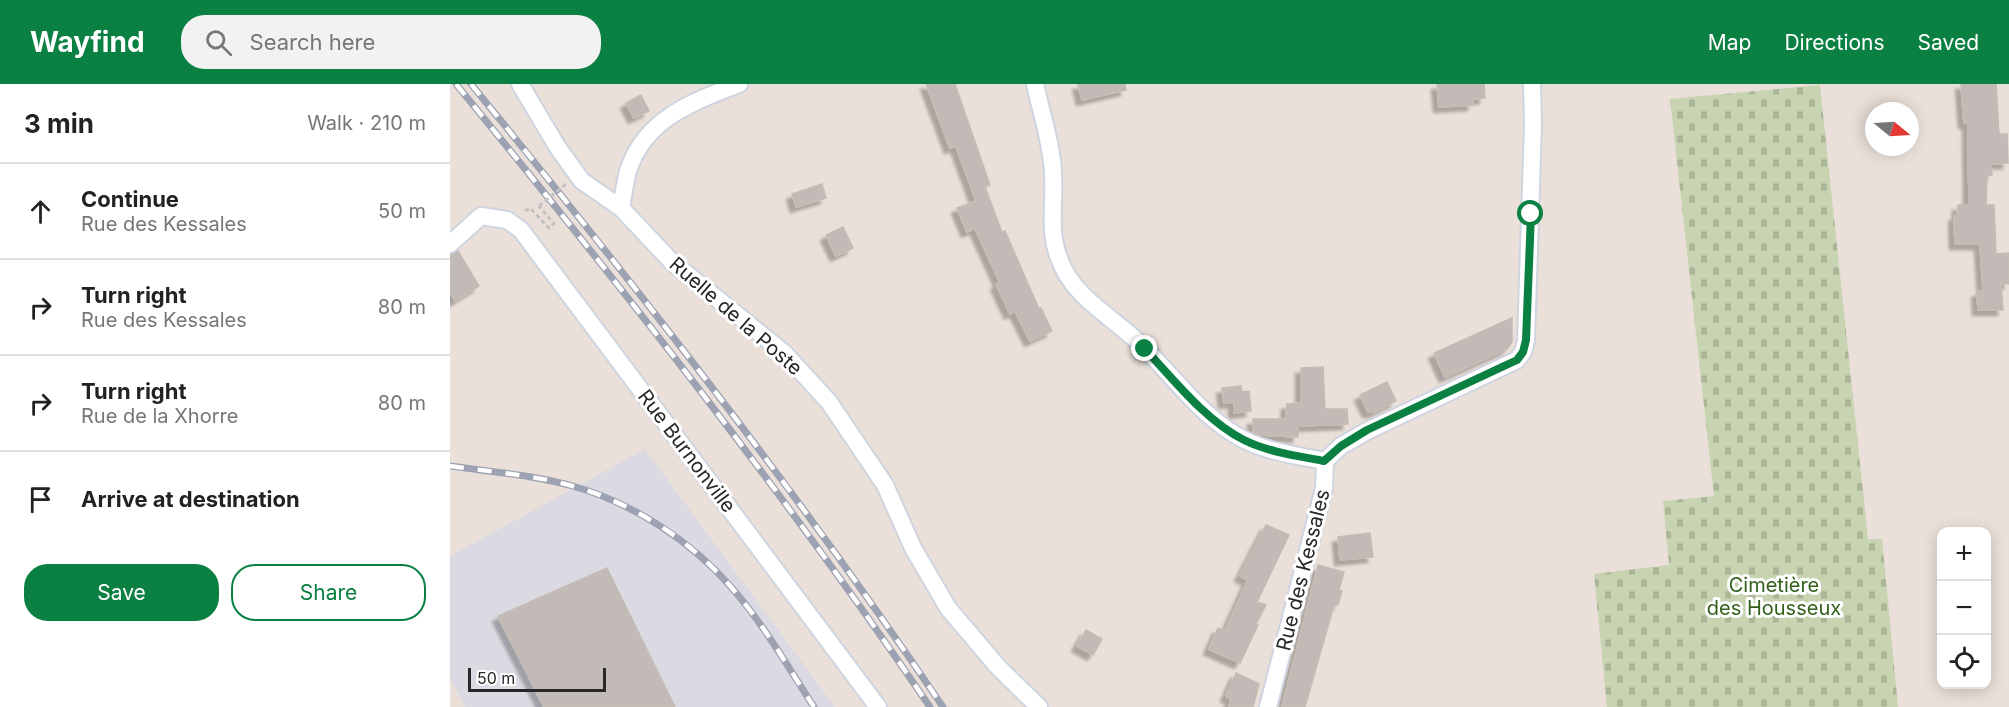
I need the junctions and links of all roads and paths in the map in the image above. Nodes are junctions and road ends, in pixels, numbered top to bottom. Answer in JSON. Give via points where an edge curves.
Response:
{"nodes":[{"id":1,"x":520,"y":84,"type":"edge"},
{"id":2,"x":739,"y":84,"type":"edge"},
{"id":3,"x":1035,"y":84,"type":"edge"},
{"id":4,"x":1532,"y":84,"type":"edge"},
{"id":5,"x":566,"y":184,"type":"dead end"},
{"id":6,"x":530,"y":208,"type":"dead end"},
{"id":7,"x":621,"y":208,"type":"junction"},
{"id":8,"x":450,"y":244,"type":"edge"},
{"id":9,"x":1324,"y":461,"type":"junction"},
{"id":10,"x":878,"y":707,"type":"edge"},
{"id":11,"x":1039,"y":707,"type":"edge"},
{"id":12,"x":1268,"y":707,"type":"edge"}],
"edges":[{"from":1,"to":7,"type":"street","name":"Ruelle de la Poste","via":[[582,181]]},
{"from":2,"to":7,"type":"street","via":[[675,111],[662,121],[634,157]]},
{"from":3,"to":9,"type":"street","via":[[1053,172],[1055,245],[1062,268],[1076,288],[1136,339],[1208,414],[1233,434],[1255,445]]},
{"from":4,"to":9,"type":"street","name":"Rue des Kessales","via":[[1531,214],[1523,352],[1517,360],[1352,439]]},
{"from":5,"to":6,"type":"path","bridge":true,"via":[[539,206],[554,224],[549,228]]},
{"from":7,"to":11,"type":"street","name":"Ruelle de la Poste","via":[[672,262],[784,353],[829,402],[885,485],[913,548],[948,608],[998,667]]},
{"from":8,"to":10,"type":"street","name":"Rue Burnonville","via":[[481,216],[507,220],[521,230]]},
{"from":9,"to":12,"type":"street","name":"Rue des Kessales","via":[[1324,488]]}]}
